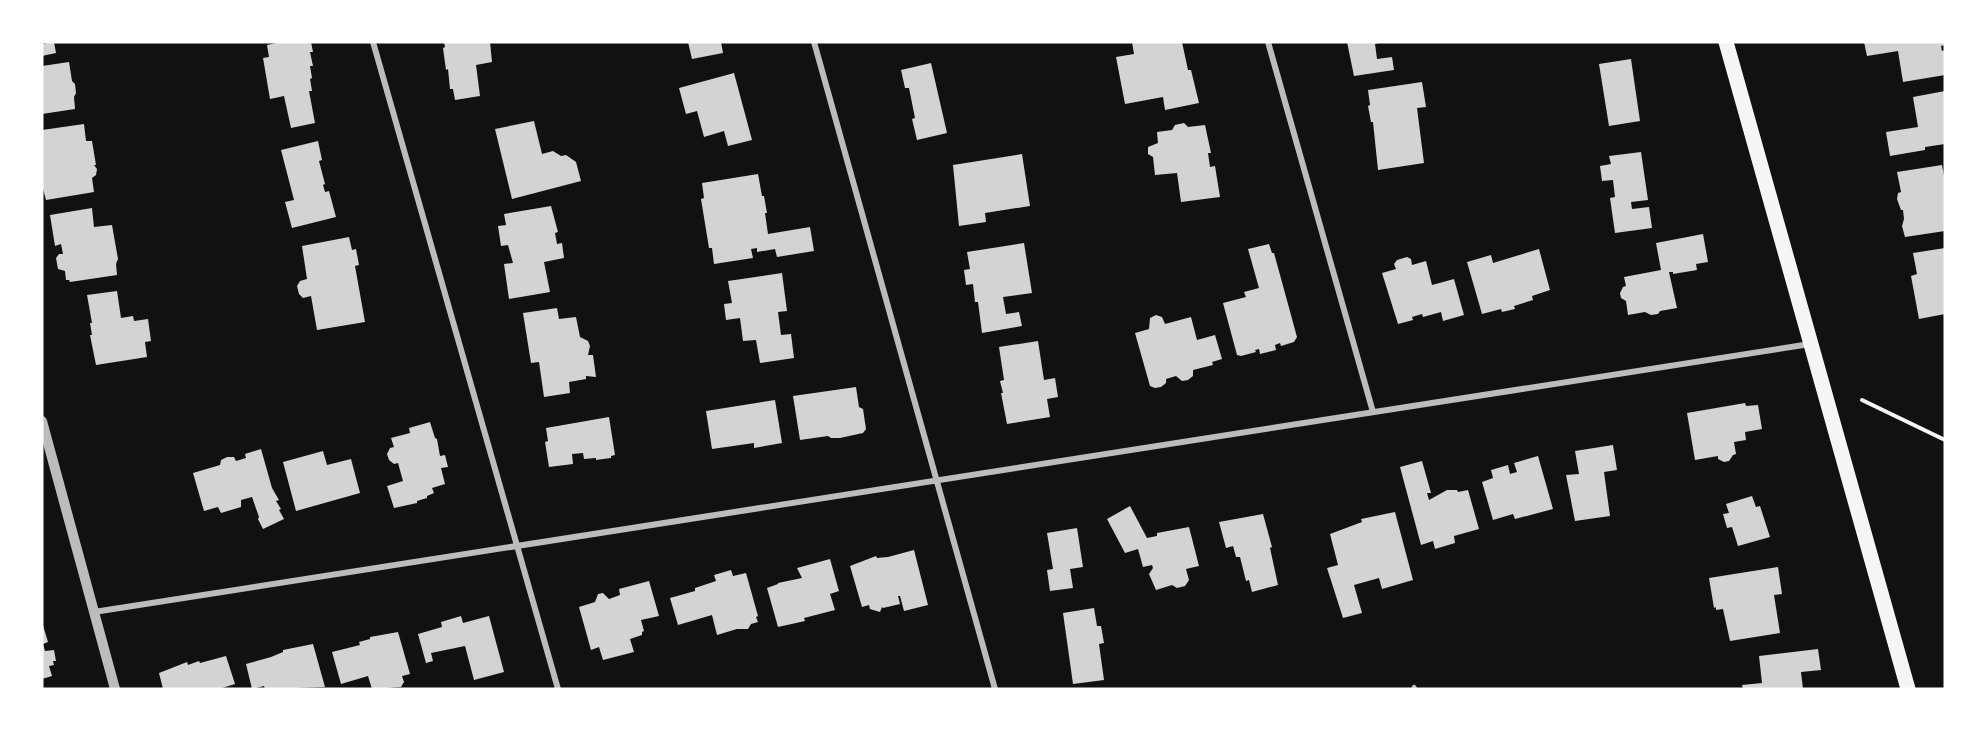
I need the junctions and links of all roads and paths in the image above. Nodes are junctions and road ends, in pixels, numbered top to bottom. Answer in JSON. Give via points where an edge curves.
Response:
{"nodes":[{"id":1,"x":374,"y":42,"type":"edge"},
{"id":2,"x":814,"y":42,"type":"edge"},
{"id":3,"x":1268,"y":42,"type":"edge"},
{"id":4,"x":1725,"y":42,"type":"edge"},
{"id":5,"x":1811,"y":344,"type":"junction"},
{"id":6,"x":1862,"y":400,"type":"dead end"},
{"id":7,"x":1373,"y":412,"type":"junction"},
{"id":8,"x":42,"y":421,"type":"edge"},
{"id":9,"x":1945,"y":440,"type":"edge"},
{"id":10,"x":936,"y":480,"type":"junction"},
{"id":11,"x":517,"y":546,"type":"junction"},
{"id":12,"x":94,"y":612,"type":"junction"},
{"id":13,"x":115,"y":689,"type":"edge"},
{"id":14,"x":558,"y":689,"type":"edge"},
{"id":15,"x":995,"y":689,"type":"edge"},
{"id":16,"x":1908,"y":689,"type":"edge"}],
"edges":[{"from":1,"to":11,"type":"street"},
{"from":2,"to":10,"type":"street"},
{"from":3,"to":7,"type":"street"},
{"from":4,"to":5,"type":"main road"},
{"from":5,"to":7,"type":"street"},
{"from":5,"to":16,"type":"main road"},
{"from":6,"to":9,"type":"path"},
{"from":7,"to":10,"type":"street"},
{"from":8,"to":12,"type":"street"},
{"from":10,"to":11,"type":"street"},
{"from":10,"to":15,"type":"street"},
{"from":11,"to":12,"type":"street"},
{"from":11,"to":14,"type":"street"},
{"from":12,"to":13,"type":"street"}]}
